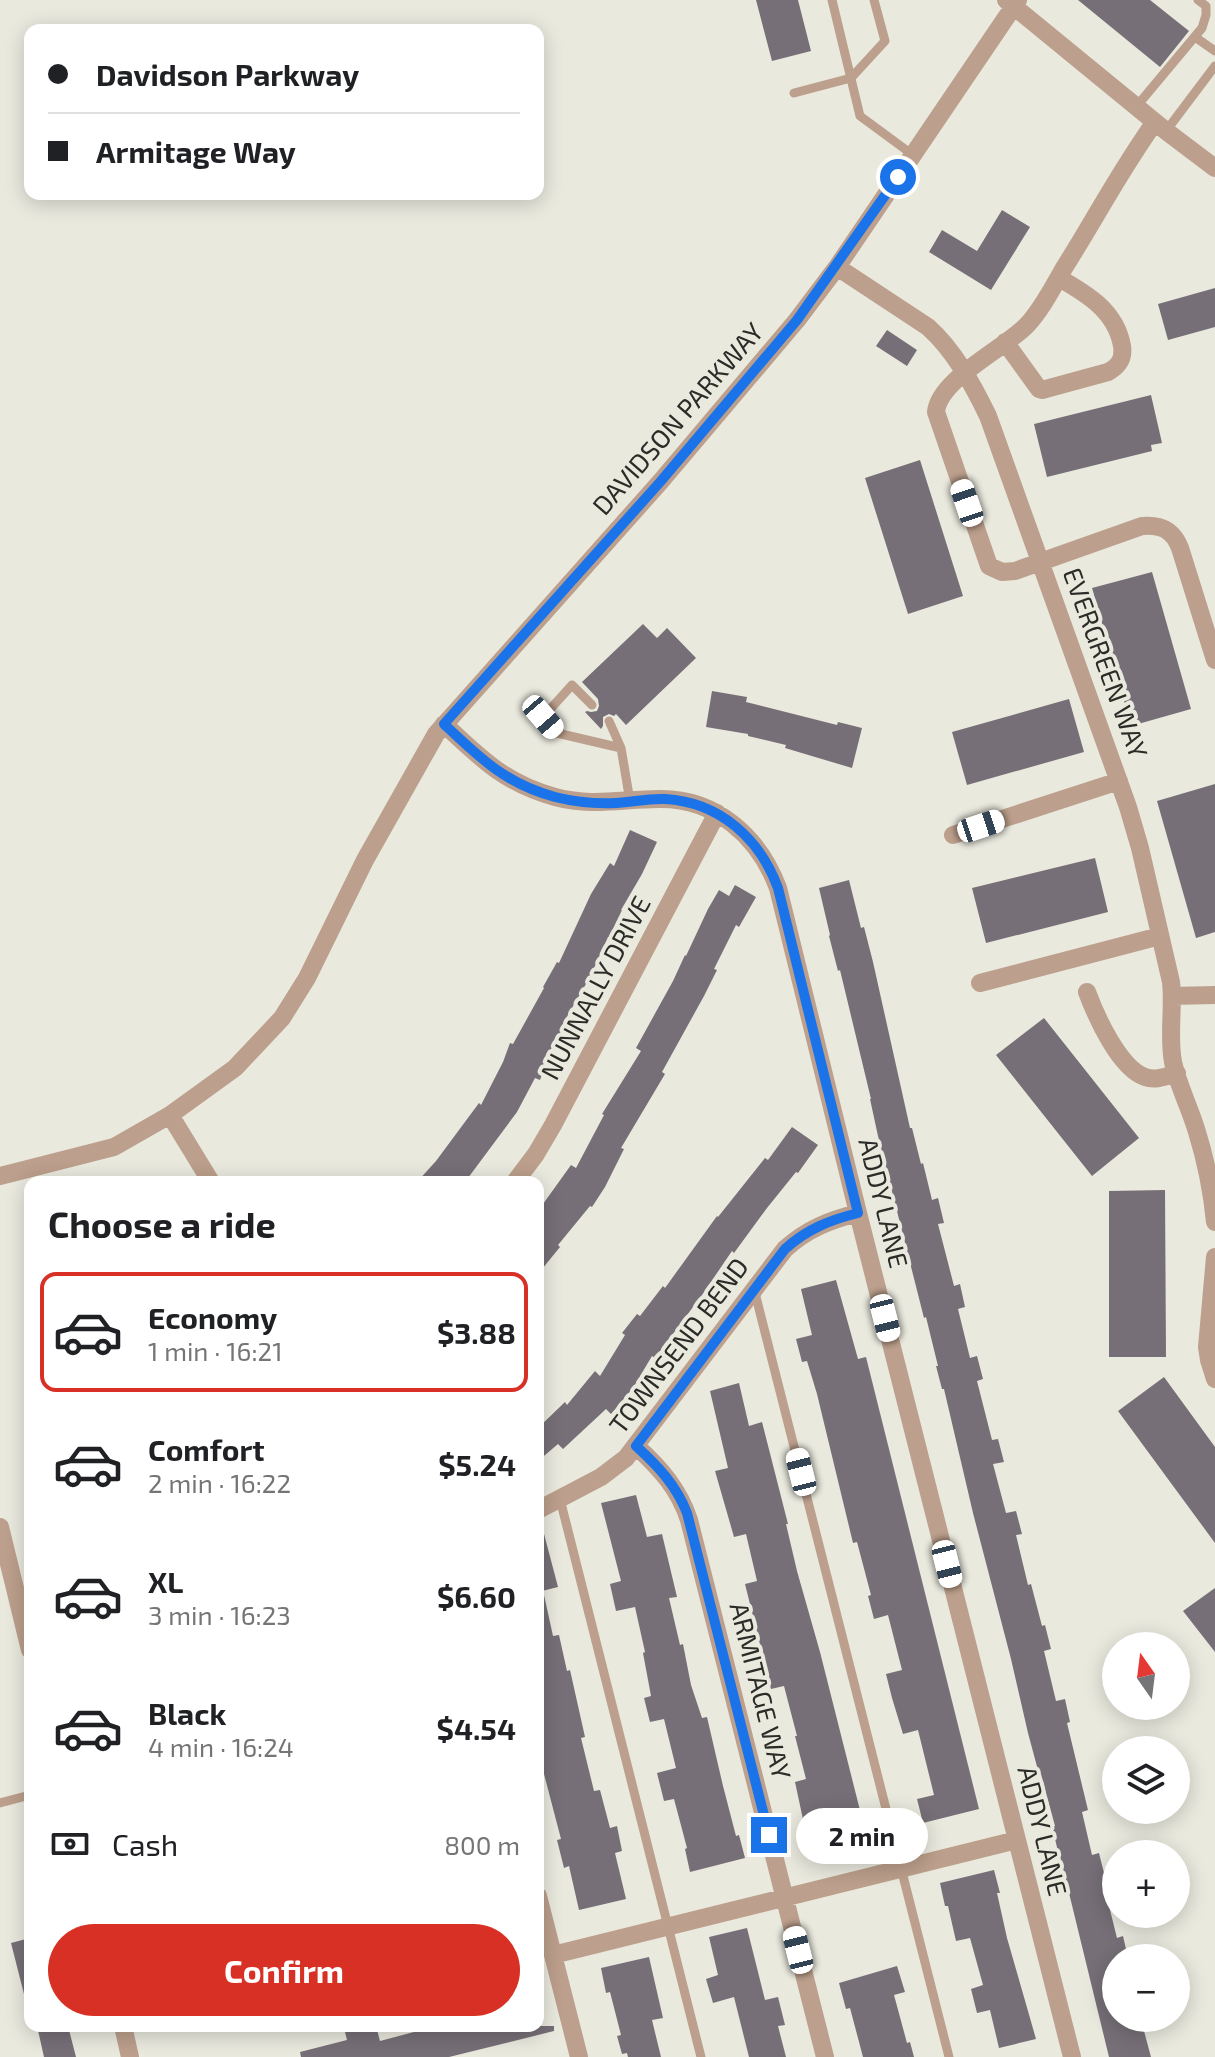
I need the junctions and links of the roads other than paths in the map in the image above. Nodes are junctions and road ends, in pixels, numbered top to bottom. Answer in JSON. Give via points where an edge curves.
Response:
{"nodes":[{"id":1,"x":874,"y":0,"type":"edge"},
{"id":2,"x":1198,"y":0,"type":"edge"},
{"id":3,"x":835,"y":1,"type":"edge"},
{"id":4,"x":1013,"y":2,"type":"edge"},
{"id":5,"x":880,"y":21,"type":"junction"},
{"id":6,"x":867,"y":24,"type":"dead end"},
{"id":7,"x":1195,"y":37,"type":"junction"},
{"id":8,"x":1215,"y":51,"type":"edge"},
{"id":9,"x":1215,"y":66,"type":"edge"},
{"id":10,"x":851,"y":78,"type":"junction"},
{"id":11,"x":794,"y":93,"type":"dead end"},
{"id":12,"x":1136,"y":107,"type":"junction"},
{"id":13,"x":1160,"y":126,"type":"junction"},
{"id":14,"x":913,"y":155,"type":"junction"},
{"id":15,"x":1215,"y":168,"type":"edge"},
{"id":16,"x":837,"y":267,"type":"junction"},
{"id":17,"x":1059,"y":278,"type":"junction"},
{"id":18,"x":1005,"y":342,"type":"junction"},
{"id":19,"x":964,"y":374,"type":"junction"},
{"id":20,"x":1041,"y":561,"type":"junction"},
{"id":21,"x":1215,"y":660,"type":"edge"},
{"id":22,"x":592,"y":705,"type":"dead end"},
{"id":23,"x":609,"y":721,"type":"dead end"},
{"id":24,"x":444,"y":724,"type":"junction"},
{"id":25,"x":621,"y":748,"type":"junction"},
{"id":26,"x":1119,"y":781,"type":"junction"},
{"id":27,"x":630,"y":801,"type":"junction"},
{"id":28,"x":717,"y":813,"type":"junction"},
{"id":29,"x":953,"y":835,"type":"dead end"},
{"id":30,"x":1160,"y":936,"type":"junction"},
{"id":31,"x":980,"y":983,"type":"dead end"},
{"id":32,"x":1087,"y":992,"type":"dead end"},
{"id":33,"x":1215,"y":995,"type":"edge"},
{"id":34,"x":1172,"y":996,"type":"junction"},
{"id":35,"x":1177,"y":1073,"type":"junction"},
{"id":36,"x":170,"y":1115,"type":"junction"},
{"id":37,"x":0,"y":1176,"type":"edge"},
{"id":38,"x":207,"y":1176,"type":"edge"},
{"id":39,"x":520,"y":1176,"type":"edge"},
{"id":40,"x":858,"y":1213,"type":"junction"},
{"id":41,"x":1215,"y":1222,"type":"edge"},
{"id":42,"x":1215,"y":1257,"type":"edge"},
{"id":43,"x":754,"y":1289,"type":"junction"},
{"id":44,"x":1215,"y":1379,"type":"edge"},
{"id":45,"x":636,"y":1446,"type":"junction"},
{"id":46,"x":560,"y":1499,"type":"junction"},
{"id":47,"x":544,"y":1507,"type":"edge"},
{"id":48,"x":0,"y":1527,"type":"edge"},
{"id":49,"x":24,"y":1625,"type":"edge"},
{"id":50,"x":24,"y":1797,"type":"edge"},
{"id":51,"x":0,"y":1803,"type":"edge"},
{"id":52,"x":1017,"y":1840,"type":"junction"},
{"id":53,"x":901,"y":1868,"type":"junction"},
{"id":54,"x":785,"y":1897,"type":"junction"},
{"id":55,"x":544,"y":1920,"type":"edge"},
{"id":56,"x":668,"y":1926,"type":"junction"},
{"id":57,"x":553,"y":1955,"type":"junction"},
{"id":58,"x":124,"y":2032,"type":"edge"},
{"id":59,"x":130,"y":2057,"type":"edge"},
{"id":60,"x":579,"y":2057,"type":"edge"},
{"id":61,"x":701,"y":2057,"type":"edge"},
{"id":62,"x":825,"y":2057,"type":"edge"},
{"id":63,"x":949,"y":2057,"type":"edge"},
{"id":64,"x":1072,"y":2057,"type":"edge"}],
"edges":[{"from":1,"to":5,"type":"lane"},
{"from":2,"to":7,"type":"lane","via":[[1206,6],[1206,15]]},
{"from":3,"to":10,"type":"lane"},
{"from":4,"to":12,"type":"street"},
{"from":4,"to":14,"type":"street","name":"DAVIDSON PARKWAY"},
{"from":5,"to":6,"type":"lane"},
{"from":5,"to":10,"type":"lane","via":[[885,41]]},
{"from":7,"to":8,"type":"lane"},
{"from":7,"to":12,"type":"lane"},
{"from":9,"to":13,"type":"lane"},
{"from":10,"to":11,"type":"lane"},
{"from":10,"to":14,"type":"lane","via":[[860,116]]},
{"from":12,"to":13,"type":"street"},
{"from":13,"to":15,"type":"street"},
{"from":13,"to":17,"type":"street","name":"EVERGREEN WAY","via":[[1117,176]]},
{"from":14,"to":16,"type":"street","name":"DAVIDSON PARKWAY"},
{"from":16,"to":19,"type":"street","name":"EVERGREEN WAY","via":[[928,327]]},
{"from":16,"to":24,"type":"street","name":"DAVIDSON PARKWAY","via":[[661,481]]},
{"from":17,"to":18,"type":"street","name":"EVERGREEN WAY","via":[[1033,318]]},
{"from":17,"to":18,"type":"street","via":[[1106,312],[1119,334],[1121,361],[1108,372],[1042,390]]},
{"from":18,"to":19,"type":"street","name":"EVERGREEN WAY"},
{"from":19,"to":20,"type":"street","name":"EVERGREEN WAY","via":[[988,416]]},
{"from":19,"to":20,"type":"street","name":"EVERGREEN WAY","via":[[939,399],[936,412],[989,566],[1008,572]]},
{"from":20,"to":21,"type":"street","name":"EVERGREEN WAY","via":[[1142,526],[1164,528],[1180,548]]},
{"from":20,"to":26,"type":"street","name":"EVERGREEN WAY"},
{"from":22,"to":25,"type":"lane","via":[[572,685],[543,717],[557,733]]},
{"from":23,"to":25,"type":"lane"},
{"from":24,"to":27,"type":"street","name":"ADDY LANE","via":[[490,767],[534,790],[576,801]]},
{"from":24,"to":36,"type":"street","name":"DAVIDSON PARKWAY","via":[[282,1018],[235,1068]]},
{"from":25,"to":27,"type":"lane"},
{"from":26,"to":29,"type":"street","name":"EVERGREEN WAY"},
{"from":26,"to":30,"type":"street","name":"EVERGREEN WAY"},
{"from":27,"to":28,"type":"street","name":"ADDY LANE","via":[[676,800]]},
{"from":28,"to":39,"type":"street","name":"NUNNALLY DRIVE","via":[[553,1125]]},
{"from":28,"to":40,"type":"street","name":"ADDY LANE","via":[[759,849],[778,888]]},
{"from":30,"to":31,"type":"street"},
{"from":30,"to":34,"type":"street","name":"EVERGREEN WAY"},
{"from":32,"to":35,"type":"street","via":[[1103,1030],[1132,1068],[1154,1079]]},
{"from":33,"to":34,"type":"street"},
{"from":34,"to":35,"type":"street","name":"EVERGREEN WAY","via":[[1170,1033]]},
{"from":35,"to":41,"type":"street","name":"EVERGREEN WAY","via":[[1203,1154]]},
{"from":36,"to":37,"type":"street","name":"DAVIDSON PARKWAY","via":[[114,1147]]},
{"from":36,"to":38,"type":"street"},
{"from":40,"to":43,"type":"street","name":"TOWNSEND BEND","via":[[801,1236]]},
{"from":40,"to":52,"type":"street","name":"ADDY LANE"},
{"from":42,"to":44,"type":"street","via":[[1207,1347]]},
{"from":43,"to":45,"type":"street","name":"TOWNSEND BEND"},
{"from":43,"to":53,"type":"lane"},
{"from":45,"to":46,"type":"street","name":"TOWNSEND BEND","via":[[614,1469]]},
{"from":45,"to":54,"type":"street","name":"ARMITAGE WAY","via":[[665,1475],[687,1513]]},
{"from":46,"to":47,"type":"street","name":"TOWNSEND BEND"},
{"from":46,"to":56,"type":"lane"},
{"from":48,"to":49,"type":"street"},
{"from":50,"to":51,"type":"lane"},
{"from":52,"to":53,"type":"street"},
{"from":52,"to":64,"type":"street","name":"ADDY LANE"},
{"from":53,"to":54,"type":"street"},
{"from":53,"to":63,"type":"lane"},
{"from":54,"to":56,"type":"street"},
{"from":54,"to":62,"type":"street","name":"ARMITAGE WAY"},
{"from":55,"to":57,"type":"street"},
{"from":56,"to":57,"type":"street"},
{"from":56,"to":61,"type":"lane"},
{"from":57,"to":60,"type":"street"},
{"from":58,"to":59,"type":"street"}]}
